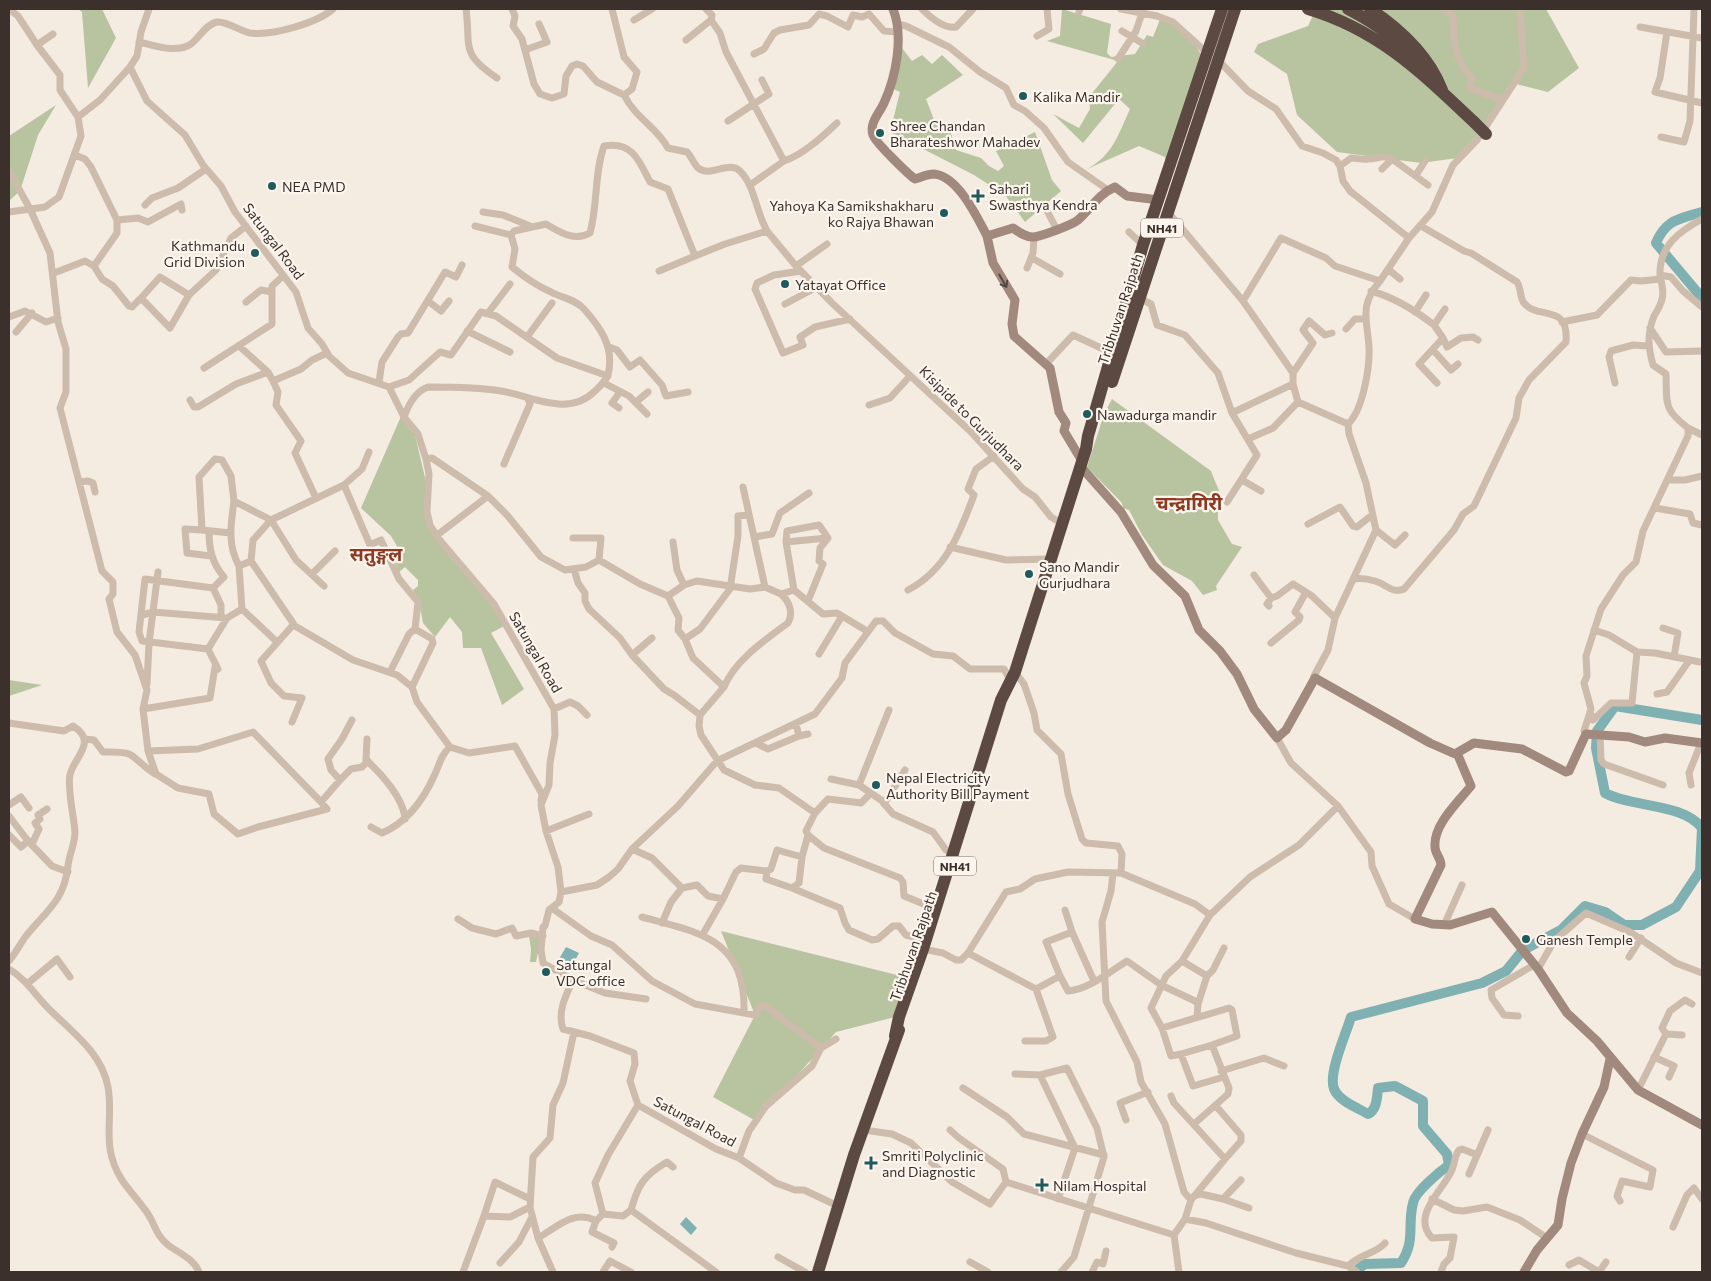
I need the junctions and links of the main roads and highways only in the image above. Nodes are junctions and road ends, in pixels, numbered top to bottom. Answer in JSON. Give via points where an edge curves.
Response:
{"nodes":[{"id":1,"x":1222,"y":9,"type":"edge"},
{"id":2,"x":1228,"y":9,"type":"edge"},
{"id":3,"x":1235,"y":9,"type":"edge"},
{"id":4,"x":1242,"y":9,"type":"edge"},
{"id":5,"x":1308,"y":9,"type":"edge"},
{"id":6,"x":1348,"y":9,"type":"edge"},
{"id":7,"x":1370,"y":9,"type":"edge"},
{"id":8,"x":1227,"y":32,"type":"junction"},
{"id":9,"x":1442,"y":92,"type":"junction"},
{"id":10,"x":1486,"y":134,"type":"dead end"},
{"id":11,"x":1093,"y":419,"type":"junction"},
{"id":12,"x":1087,"y":446,"type":"junction"},
{"id":13,"x":955,"y":855,"type":"junction"},
{"id":14,"x":924,"y":946,"type":"junction"},
{"id":15,"x":818,"y":1272,"type":"edge"}],
"edges":[{"from":1,"to":11,"type":"highway","name":"Tribhuvan Rajpath","number":"NH41","via":[[1143,245]]},
{"from":2,"to":11,"type":"highway"},
{"from":3,"to":8,"type":"highway","name":"Tribhuvan Rajpath","number":"NH41"},
{"from":4,"to":8,"type":"highway"},
{"from":5,"to":9,"type":"highway","via":[[1377,39],[1406,59]]},
{"from":6,"to":9,"type":"highway","via":[[1408,49]]},
{"from":7,"to":9,"type":"highway","via":[[1395,27],[1422,55],[1434,71]]},
{"from":8,"to":12,"type":"highway","name":"Tribhuvan Rajpath","number":"NH41","via":[[1094,437]]},
{"from":9,"to":10,"type":"highway","bridge":true},
{"from":11,"to":12,"type":"highway","name":"Tribhuvan Rajpath","number":"NH41"},
{"from":12,"to":13,"type":"highway","name":"Tribhuvan Rajpath","number":"NH41","via":[[1010,682],[1001,700]]},
{"from":13,"to":14,"type":"highway","name":"Tribhuvan Rajpath","number":"NH41"},
{"from":13,"to":14,"type":"highway","name":"Tribhuvan Rajpath","number":"NH41"},
{"from":14,"to":15,"type":"highway","name":"Tribhuvan Rajpath","number":"NH41"}]}
